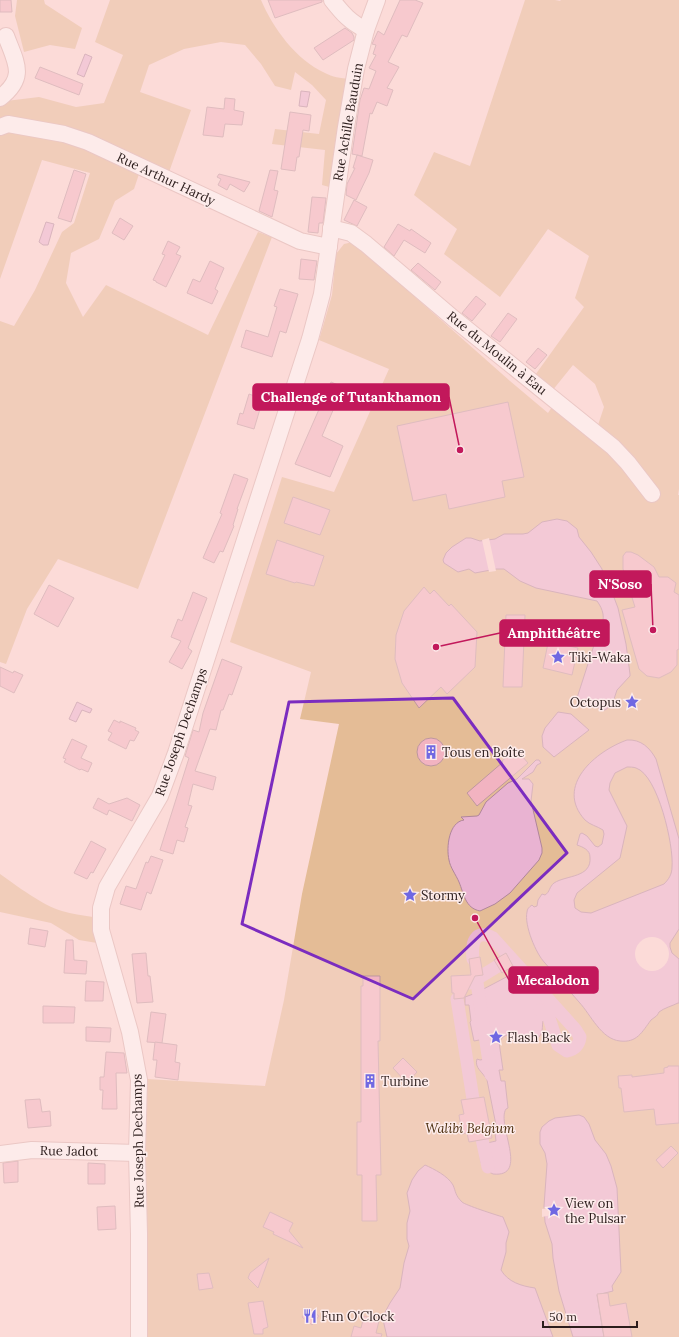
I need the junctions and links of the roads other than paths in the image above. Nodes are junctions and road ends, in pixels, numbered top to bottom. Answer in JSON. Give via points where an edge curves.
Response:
{"nodes":[{"id":1,"x":332,"y":0,"type":"edge"},
{"id":2,"x":377,"y":0,"type":"edge"},
{"id":3,"x":366,"y":30,"type":"junction"},
{"id":4,"x":6,"y":36,"type":"dead end"},
{"id":5,"x":0,"y":98,"type":"edge"},
{"id":6,"x":0,"y":127,"type":"edge"},
{"id":7,"x":331,"y":228,"type":"junction"},
{"id":8,"x":329,"y":247,"type":"junction"},
{"id":9,"x":652,"y":494,"type":"dead end"},
{"id":10,"x":137,"y":1153,"type":"junction"},
{"id":11,"x":0,"y":1154,"type":"edge"},
{"id":12,"x":139,"y":1337,"type":"edge"}],
"edges":[{"from":1,"to":3,"type":"street","via":[[346,18]]},
{"from":2,"to":3,"type":"street","name":"Rue Achille Bauduin"},
{"from":3,"to":7,"type":"street","name":"Rue Achille Bauduin","via":[[356,69]]},
{"from":4,"to":5,"type":"street","via":[[16,64],[17,75],[14,85]]},
{"from":6,"to":8,"type":"street","name":"Rue Arthur Hardy","via":[[8,124],[64,134],[88,142],[300,241]]},
{"from":7,"to":8,"type":"street","name":"Rue Achille Bauduin"},
{"from":7,"to":9,"type":"street","name":"Rue du Moulin à Eau","via":[[351,233],[366,244],[602,438],[628,463]]},
{"from":8,"to":10,"type":"street","name":"Rue Joseph Dechamps","via":[[322,294],[310,339],[176,753],[160,796],[107,887],[101,908],[101,930],[130,1032],[139,1080]]},
{"from":10,"to":11,"type":"street","name":"Rue Jadot","via":[[32,1150]]},
{"from":10,"to":12,"type":"street","name":"Rue Joseph Dechamps"}]}
